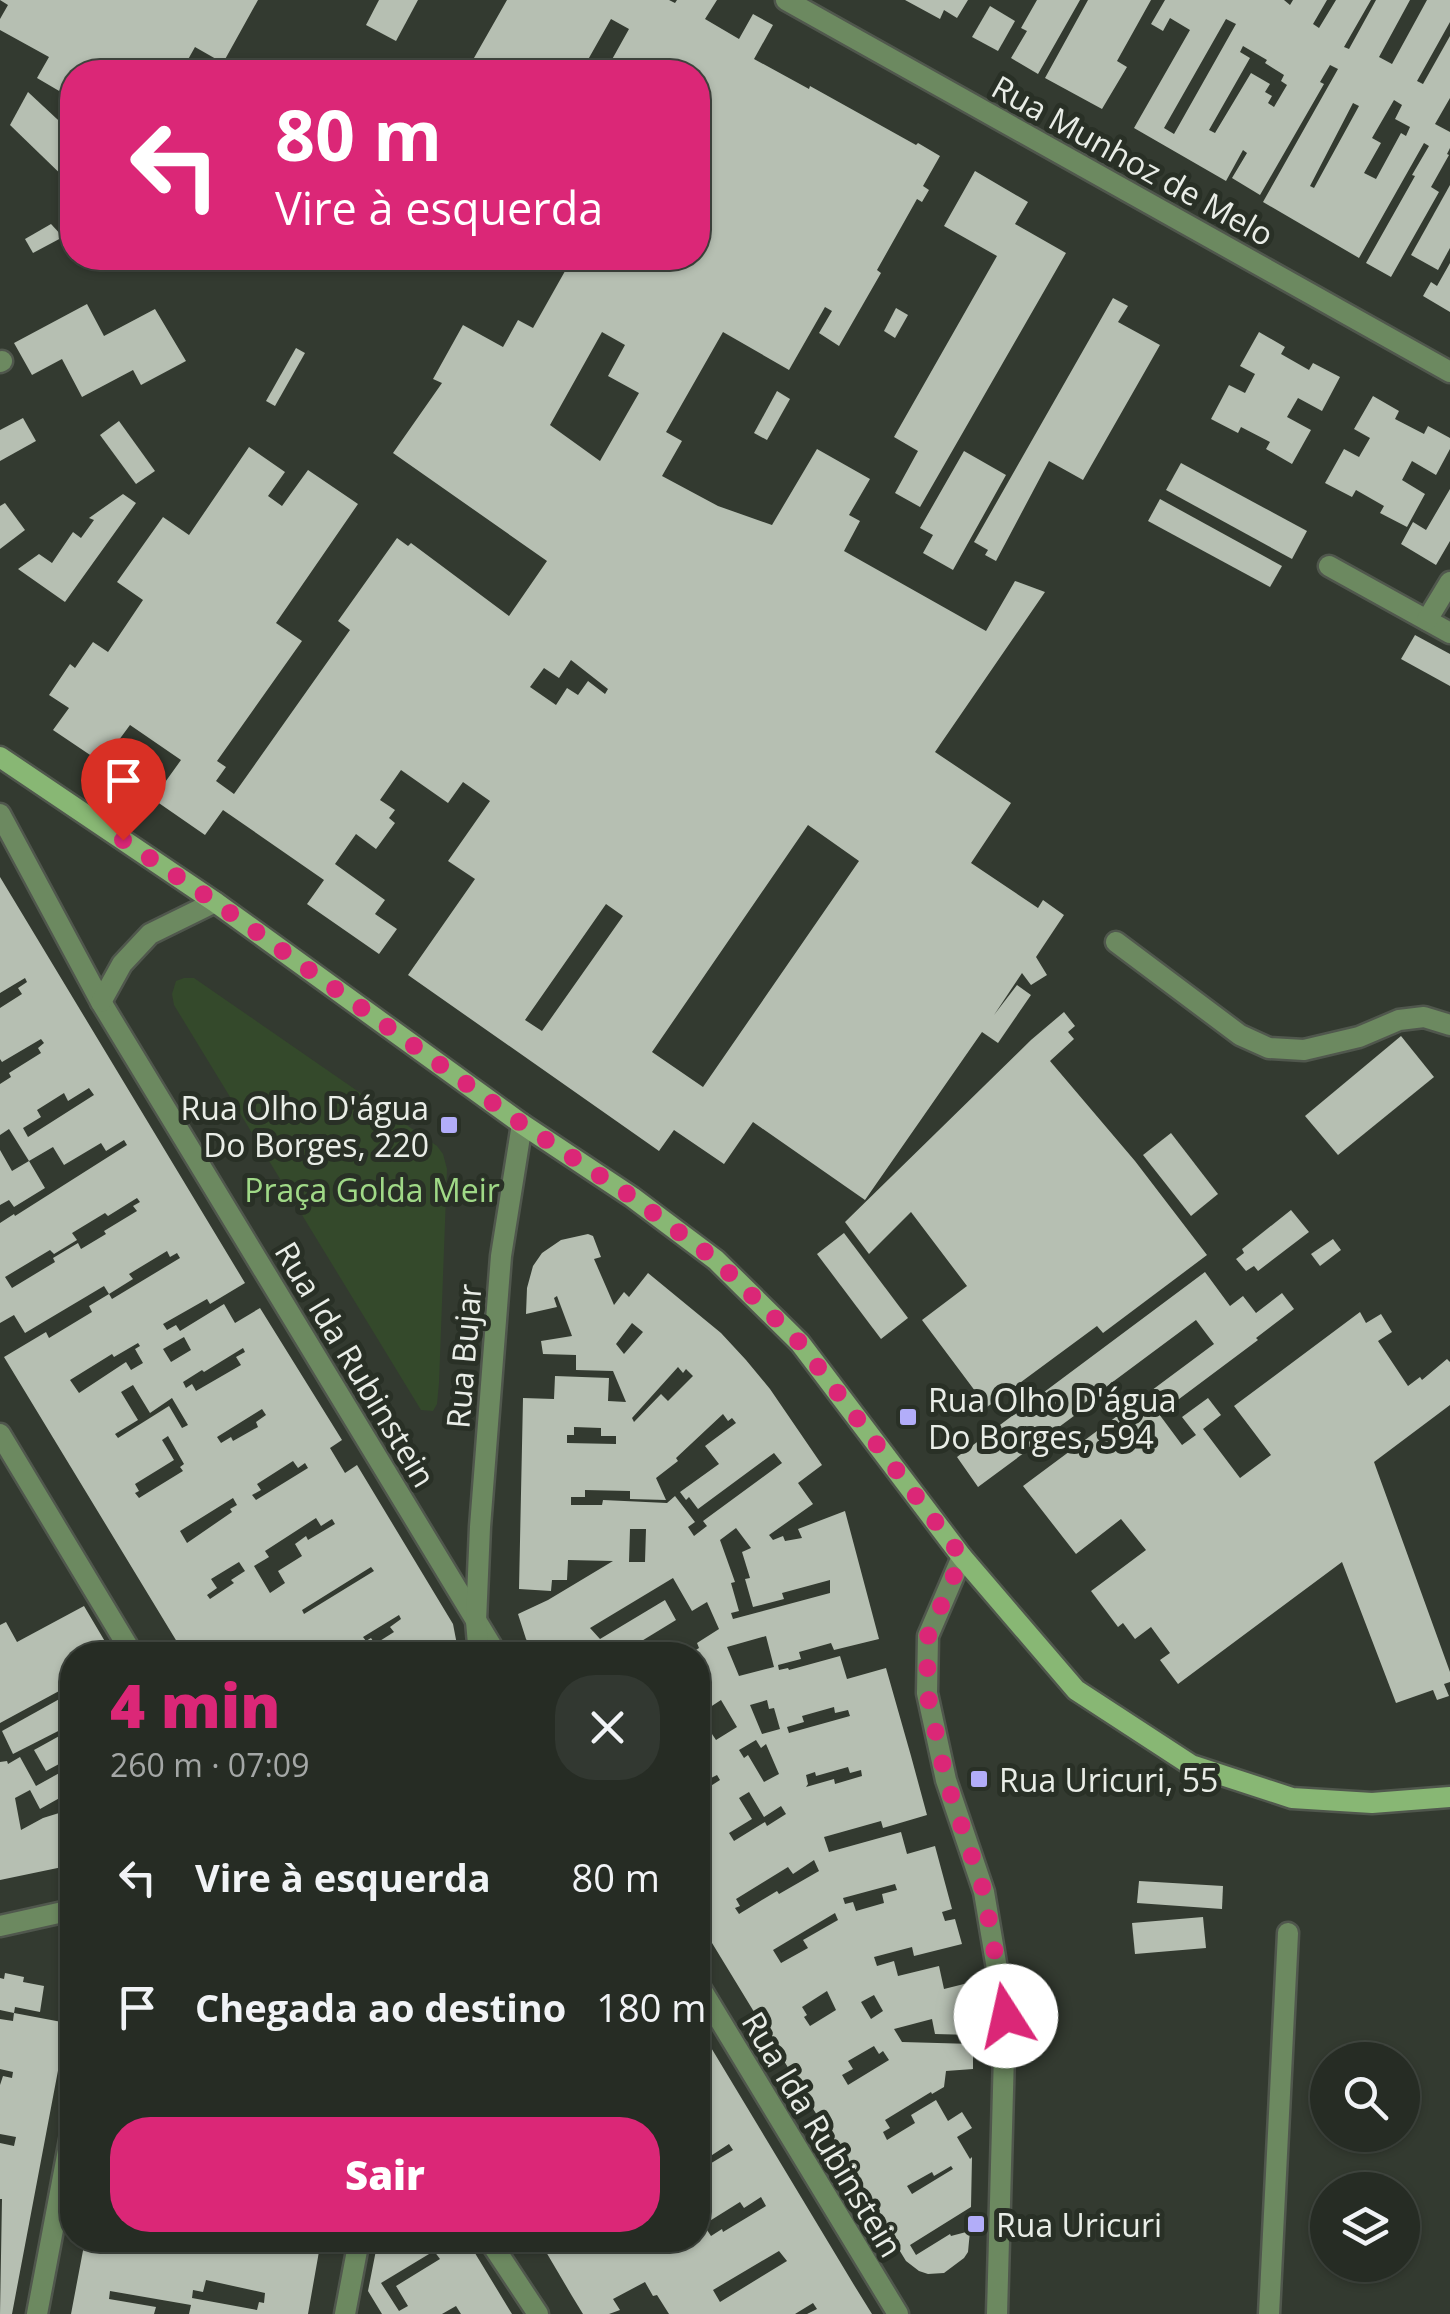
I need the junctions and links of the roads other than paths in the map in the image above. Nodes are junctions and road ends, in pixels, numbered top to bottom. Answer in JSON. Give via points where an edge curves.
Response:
{"nodes":[{"id":1,"x":786,"y":0,"type":"edge"},
{"id":2,"x":1450,"y":372,"type":"edge"},
{"id":3,"x":1329,"y":566,"type":"dead end"},
{"id":4,"x":1450,"y":582,"type":"edge"},
{"id":5,"x":1427,"y":620,"type":"junction"},
{"id":6,"x":1450,"y":633,"type":"edge"},
{"id":7,"x":0,"y":757,"type":"edge"},
{"id":8,"x":0,"y":814,"type":"edge"},
{"id":9,"x":215,"y":902,"type":"junction"},
{"id":10,"x":1116,"y":942,"type":"dead end"},
{"id":11,"x":101,"y":1002,"type":"junction"},
{"id":12,"x":1450,"y":1025,"type":"edge"},
{"id":13,"x":522,"y":1124,"type":"junction"},
{"id":14,"x":0,"y":1434,"type":"edge"},
{"id":15,"x":962,"y":1557,"type":"junction"},
{"id":16,"x":476,"y":1621,"type":"junction"},
{"id":17,"x":125,"y":1642,"type":"edge"},
{"id":18,"x":478,"y":1642,"type":"edge"},
{"id":19,"x":489,"y":1642,"type":"edge"},
{"id":20,"x":1450,"y":1797,"type":"edge"},
{"id":21,"x":60,"y":1913,"type":"edge"},
{"id":22,"x":0,"y":1926,"type":"edge"},
{"id":23,"x":1288,"y":1933,"type":"dead end"},
{"id":24,"x":710,"y":2004,"type":"edge"},
{"id":25,"x":60,"y":2192,"type":"edge"},
{"id":26,"x":357,"y":2252,"type":"edge"},
{"id":27,"x":497,"y":2252,"type":"edge"},
{"id":28,"x":37,"y":2314,"type":"edge"},
{"id":29,"x":345,"y":2314,"type":"edge"},
{"id":30,"x":538,"y":2314,"type":"edge"},
{"id":31,"x":898,"y":2314,"type":"edge"},
{"id":32,"x":997,"y":2314,"type":"edge"},
{"id":33,"x":1270,"y":2314,"type":"edge"}],
"edges":[{"from":1,"to":2,"type":"street","name":"Rua Munhoz de Melo"},
{"from":3,"to":5,"type":"street"},
{"from":4,"to":5,"type":"street"},
{"from":5,"to":6,"type":"street"},
{"from":7,"to":9,"type":"main road"},
{"from":8,"to":11,"type":"street","name":"Rua Ida Rubinstein"},
{"from":9,"to":11,"type":"street","via":[[150,934],[122,964]]},
{"from":9,"to":13,"type":"main road"},
{"from":10,"to":12,"type":"street","via":[[1240,1034],[1269,1048],[1304,1050],[1398,1020],[1424,1017]]},
{"from":11,"to":16,"type":"street","name":"Rua Ida Rubinstein"},
{"from":13,"to":15,"type":"main road","via":[[716,1260],[800,1343]]},
{"from":13,"to":16,"type":"street","name":"Rua Bujar","via":[[502,1256]]},
{"from":14,"to":17,"type":"street"},
{"from":15,"to":20,"type":"main road","via":[[1076,1690],[1191,1765],[1292,1798],[1372,1803]]},
{"from":15,"to":32,"type":"street","via":[[928,1636],[927,1692],[946,1780],[984,1892],[1006,2016]]},
{"from":16,"to":18,"type":"street","name":"Rua Bujar"},
{"from":16,"to":19,"type":"street","name":"Rua Ida Rubinstein"},
{"from":21,"to":22,"type":"street"},
{"from":23,"to":33,"type":"street"},
{"from":24,"to":31,"type":"street","name":"Rua Ida Rubinstein"},
{"from":25,"to":28,"type":"street"},
{"from":26,"to":29,"type":"street"},
{"from":27,"to":30,"type":"street"}]}
